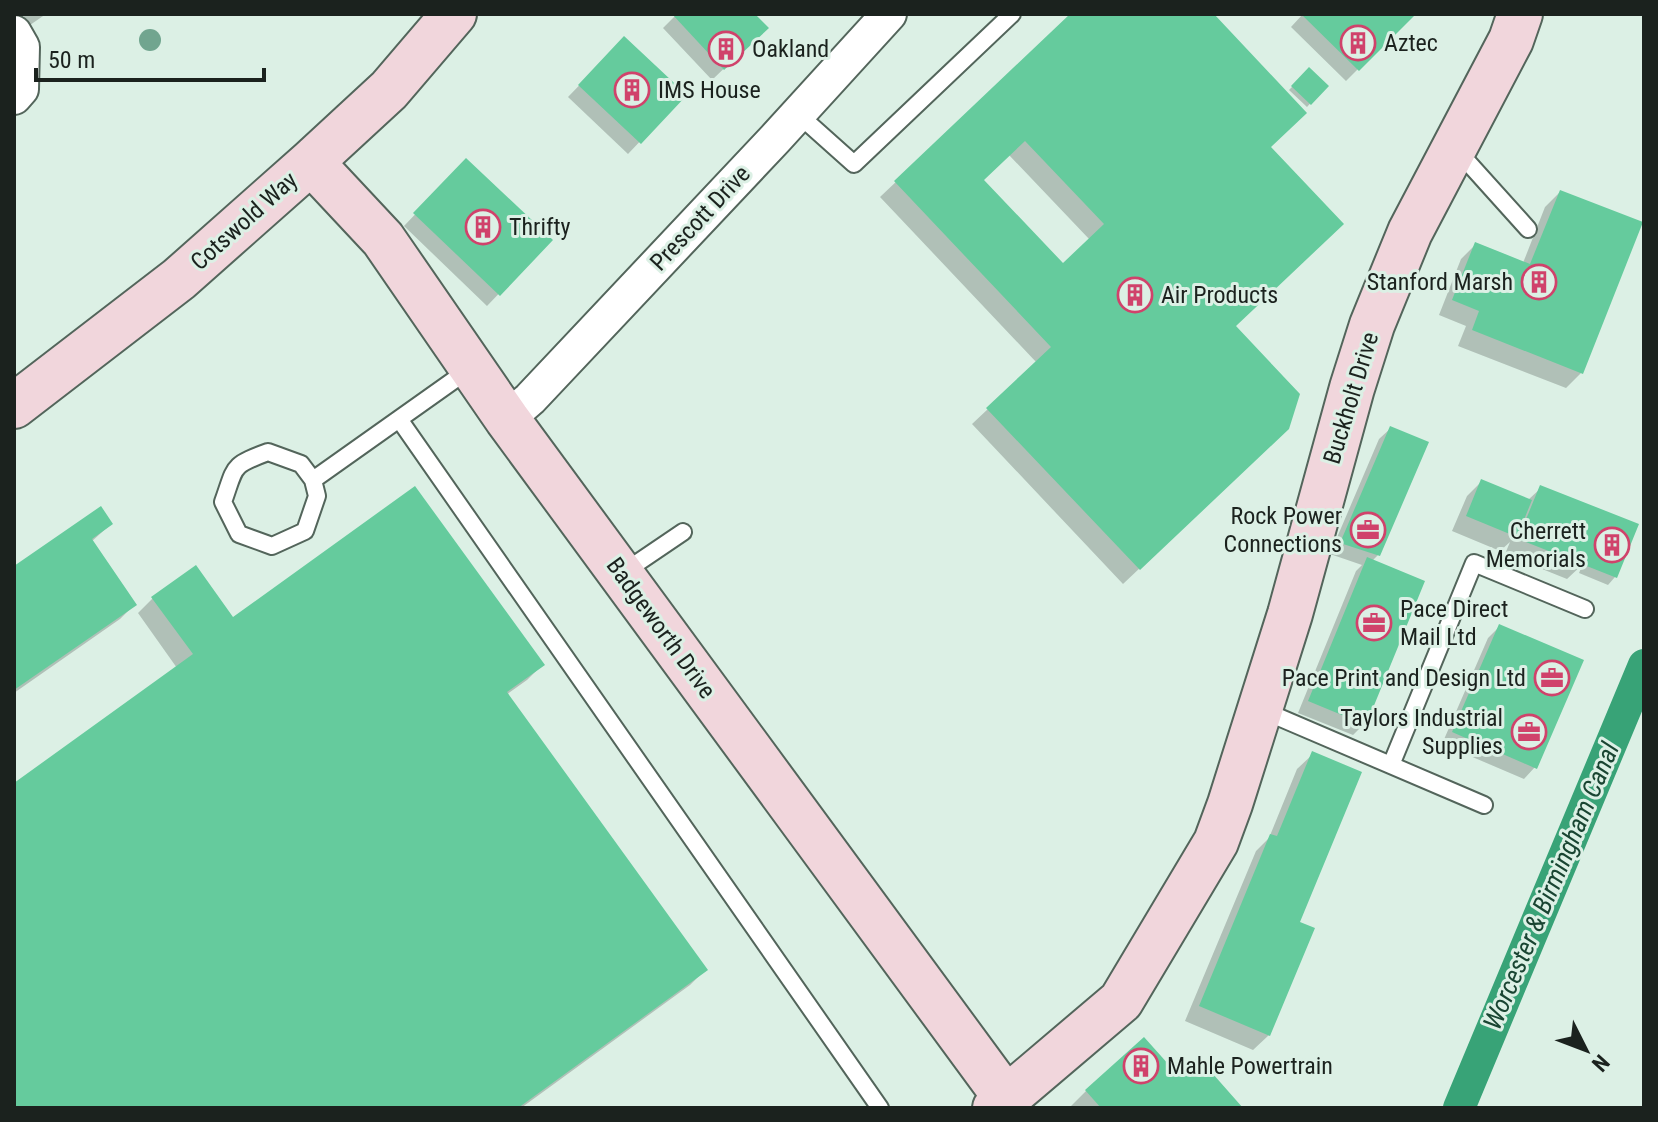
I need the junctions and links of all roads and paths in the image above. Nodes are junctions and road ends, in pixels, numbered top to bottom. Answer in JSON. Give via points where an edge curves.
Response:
{"nodes":[{"id":1,"x":454,"y":14,"type":"edge"},
{"id":2,"x":889,"y":14,"type":"edge"},
{"id":3,"x":1012,"y":14,"type":"edge"},
{"id":4,"x":1520,"y":14,"type":"edge"},
{"id":5,"x":14,"y":33,"type":"edge"},
{"id":6,"x":14,"y":97,"type":"edge"},
{"id":7,"x":798,"y":114,"type":"junction"},
{"id":8,"x":1454,"y":148,"type":"junction"},
{"id":9,"x":311,"y":162,"type":"junction"},
{"id":10,"x":1528,"y":229,"type":"dead end"},
{"id":11,"x":472,"y":367,"type":"junction"},
{"id":12,"x":14,"y":406,"type":"edge"},
{"id":13,"x":399,"y":419,"type":"junction"},
{"id":14,"x":507,"y":419,"type":"junction"},
{"id":15,"x":313,"y":480,"type":"junction"},
{"id":16,"x":683,"y":532,"type":"dead end"},
{"id":17,"x":621,"y":574,"type":"junction"},
{"id":18,"x":1585,"y":609,"type":"dead end"},
{"id":19,"x":1260,"y":710,"type":"junction"},
{"id":20,"x":1391,"y":765,"type":"junction"},
{"id":21,"x":1484,"y":805,"type":"dead end"},
{"id":22,"x":1000,"y":1103,"type":"edge"},
{"id":23,"x":880,"y":1108,"type":"edge"}],
"edges":[{"from":1,"to":9,"type":"street","name":"Cotswold Way","via":[[389,90]]},
{"from":2,"to":7,"type":"street","name":"Prescott Drive"},
{"from":3,"to":7,"type":"lane","via":[[854,164]]},
{"from":4,"to":8,"type":"street","name":"Buckholt Drive"},
{"from":5,"to":6,"type":"street","via":[[22,47],[21,89]]},
{"from":7,"to":14,"type":"street","name":"Prescott Drive"},
{"from":8,"to":10,"type":"lane"},
{"from":8,"to":19,"type":"street","name":"Buckholt Drive","via":[[1410,232],[1372,325]]},
{"from":9,"to":11,"type":"street","name":"Badgeworth Drive","via":[[383,239]]},
{"from":9,"to":12,"type":"street","name":"Cotswold Way","via":[[179,279]]},
{"from":11,"to":13,"type":"lane"},
{"from":11,"to":14,"type":"street","name":"Badgeworth Drive"},
{"from":13,"to":15,"type":"lane"},
{"from":13,"to":23,"type":"lane"},
{"from":14,"to":17,"type":"street","name":"Badgeworth Drive"},
{"from":15,"to":15,"type":"lane","via":[[317,496],[305,531],[272,546],[239,534],[223,502],[235,468],[268,452],[301,464]]},
{"from":16,"to":17,"type":"lane"},
{"from":17,"to":22,"type":"street","name":"Badgeworth Drive"},
{"from":18,"to":20,"type":"lane","via":[[1474,563]]},
{"from":19,"to":20,"type":"lane"},
{"from":19,"to":22,"type":"street","name":"Buckholt Drive","via":[[1216,842],[1121,1001]]},
{"from":20,"to":21,"type":"lane"}]}
